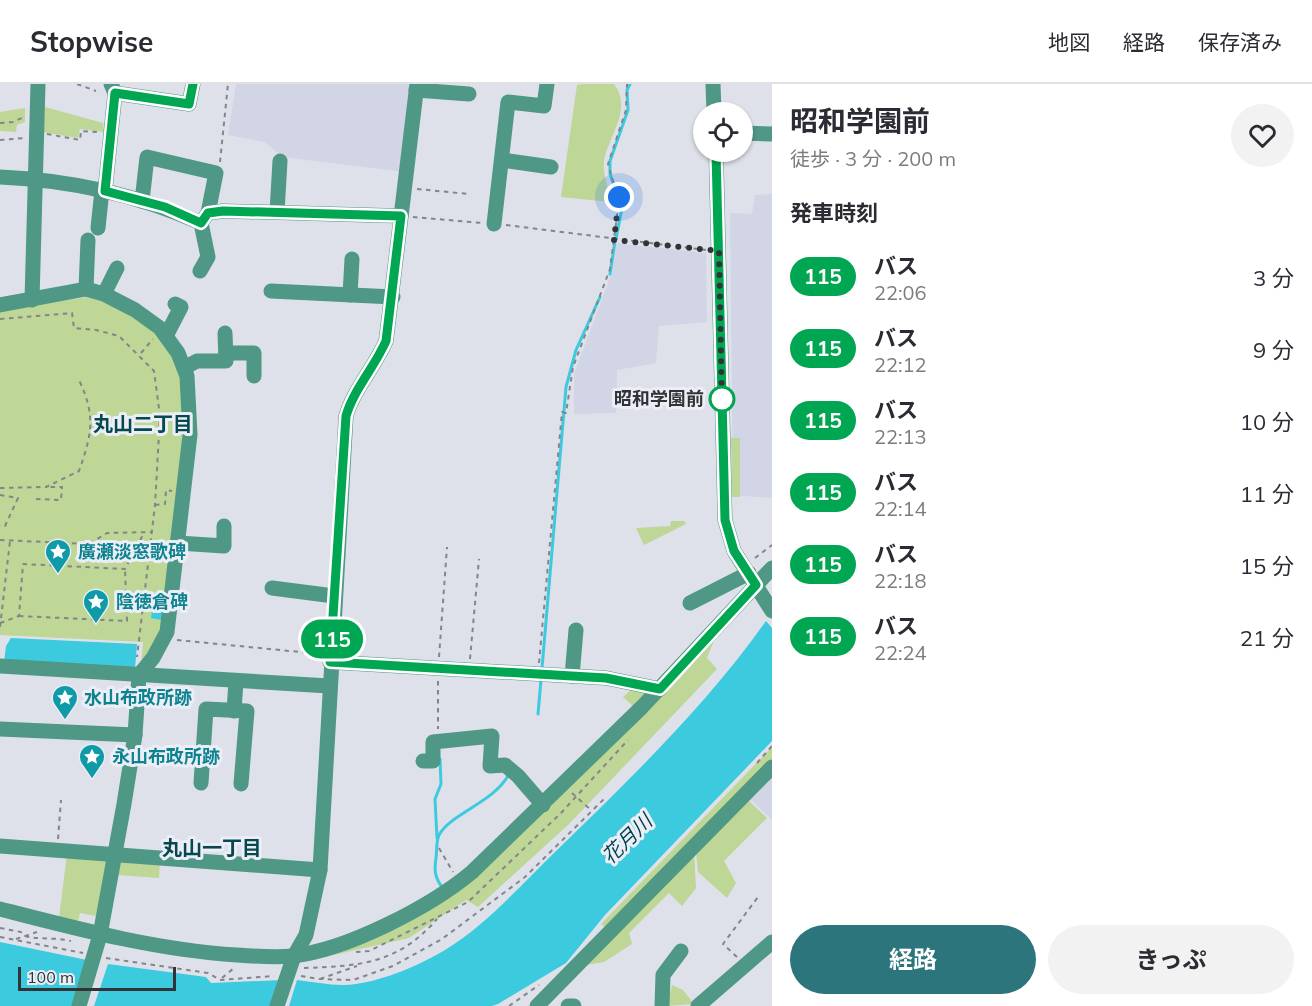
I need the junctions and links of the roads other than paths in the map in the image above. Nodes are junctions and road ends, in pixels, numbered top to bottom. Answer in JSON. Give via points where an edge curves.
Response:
{"nodes":[{"id":1,"x":38,"y":84,"type":"edge"},
{"id":2,"x":193,"y":84,"type":"edge"},
{"id":3,"x":547,"y":84,"type":"edge"},
{"id":4,"x":713,"y":84,"type":"edge"},
{"id":5,"x":416,"y":87,"type":"edge"},
{"id":6,"x":113,"y":89,"type":"edge"},
{"id":7,"x":469,"y":94,"type":"dead end"},
{"id":8,"x":714,"y":102,"type":"edge"},
{"id":9,"x":753,"y":133,"type":"edge"},
{"id":10,"x":772,"y":134,"type":"edge"},
{"id":11,"x":502,"y":160,"type":"junction"},
{"id":12,"x":280,"y":161,"type":"dead end"},
{"id":13,"x":716,"y":162,"type":"edge"},
{"id":14,"x":550,"y":167,"type":"dead end"},
{"id":15,"x":0,"y":177,"type":"edge"},
{"id":16,"x":35,"y":179,"type":"junction"},
{"id":17,"x":103,"y":190,"type":"junction"},
{"id":18,"x":142,"y":201,"type":"junction"},
{"id":19,"x":277,"y":212,"type":"junction"},
{"id":20,"x":401,"y":216,"type":"junction"},
{"id":21,"x":204,"y":218,"type":"junction"},
{"id":22,"x":494,"y":224,"type":"road end"},
{"id":23,"x":352,"y":259,"type":"dead end"},
{"id":24,"x":117,"y":268,"type":"dead end"},
{"id":25,"x":200,"y":271,"type":"dead end"},
{"id":26,"x":86,"y":289,"type":"junction"},
{"id":27,"x":272,"y":291,"type":"dead end"},
{"id":28,"x":104,"y":294,"type":"junction"},
{"id":29,"x":350,"y":295,"type":"junction"},
{"id":30,"x":393,"y":297,"type":"junction"},
{"id":31,"x":32,"y":300,"type":"junction"},
{"id":32,"x":175,"y":304,"type":"dead end"},
{"id":33,"x":0,"y":305,"type":"edge"},
{"id":34,"x":225,"y":333,"type":"dead end"},
{"id":35,"x":166,"y":336,"type":"junction"},
{"id":36,"x":226,"y":353,"type":"junction"},
{"id":37,"x":184,"y":368,"type":"junction"},
{"id":38,"x":254,"y":376,"type":"dead end"},
{"id":39,"x":224,"y":526,"type":"dead end"},
{"id":40,"x":177,"y":543,"type":"junction"},
{"id":41,"x":772,"y":568,"type":"edge"},
{"id":42,"x":752,"y":579,"type":"junction"},
{"id":43,"x":272,"y":588,"type":"dead end"},
{"id":44,"x":334,"y":596,"type":"junction"},
{"id":45,"x":690,"y":603,"type":"dead end"},
{"id":46,"x":769,"y":607,"type":"edge"},
{"id":47,"x":576,"y":630,"type":"dead end"},
{"id":48,"x":328,"y":658,"type":"junction"},
{"id":49,"x":0,"y":667,"type":"edge"},
{"id":50,"x":139,"y":675,"type":"junction"},
{"id":51,"x":572,"y":676,"type":"junction"},
{"id":52,"x":236,"y":681,"type":"junction"},
{"id":53,"x":329,"y":686,"type":"junction"},
{"id":54,"x":660,"y":689,"type":"junction"},
{"id":55,"x":234,"y":711,"type":"junction"},
{"id":56,"x":0,"y":729,"type":"edge"},
{"id":57,"x":135,"y":735,"type":"junction"},
{"id":58,"x":423,"y":761,"type":"dead end"},
{"id":59,"x":772,"y":767,"type":"edge"},
{"id":60,"x":201,"y":783,"type":"dead end"},
{"id":61,"x":241,"y":784,"type":"dead end"},
{"id":62,"x":543,"y":805,"type":"junction"},
{"id":63,"x":0,"y":846,"type":"edge"},
{"id":64,"x":117,"y":855,"type":"junction"},
{"id":65,"x":320,"y":870,"type":"junction"},
{"id":66,"x":0,"y":909,"type":"edge"},
{"id":67,"x":100,"y":935,"type":"junction"},
{"id":68,"x":772,"y":942,"type":"edge"},
{"id":69,"x":681,"y":951,"type":"dead end"},
{"id":70,"x":297,"y":962,"type":"junction"},
{"id":71,"x":79,"y":1006,"type":"edge"},
{"id":72,"x":277,"y":1006,"type":"edge"},
{"id":73,"x":537,"y":1006,"type":"edge"},
{"id":74,"x":568,"y":1006,"type":"edge"},
{"id":75,"x":574,"y":1006,"type":"edge"},
{"id":76,"x":662,"y":1006,"type":"edge"},
{"id":77,"x":698,"y":1006,"type":"edge"}],
"edges":[{"from":1,"to":16,"type":"street"},
{"from":2,"to":6,"type":"street","via":[[189,104]]},
{"from":3,"to":11,"type":"street","via":[[544,106],[508,102]]},
{"from":4,"to":8,"type":"street"},
{"from":5,"to":7,"type":"street"},
{"from":5,"to":20,"type":"street"},
{"from":6,"to":17,"type":"street"},
{"from":9,"to":10,"type":"street"},
{"from":11,"to":14,"type":"street"},
{"from":11,"to":22,"type":"street"},
{"from":12,"to":19,"type":"street"},
{"from":13,"to":42,"type":"street","via":[[725,520],[734,551]]},
{"from":15,"to":16,"type":"street"},
{"from":16,"to":17,"type":"street"},
{"from":16,"to":31,"type":"street"},
{"from":17,"to":18,"type":"street"},
{"from":17,"to":26,"type":"street"},
{"from":18,"to":21,"type":"street"},
{"from":18,"to":21,"type":"street","via":[[147,157],[216,173]]},
{"from":19,"to":20,"type":"street"},
{"from":19,"to":21,"type":"street"},
{"from":20,"to":30,"type":"street"},
{"from":21,"to":25,"type":"street","via":[[208,256]]},
{"from":23,"to":29,"type":"street"},
{"from":24,"to":28,"type":"street"},
{"from":26,"to":28,"type":"street"},
{"from":26,"to":31,"type":"street"},
{"from":27,"to":29,"type":"street"},
{"from":28,"to":35,"type":"street","via":[[135,310]]},
{"from":29,"to":30,"type":"street"},
{"from":30,"to":44,"type":"street","via":[[386,341],[351,399],[346,416]]},
{"from":31,"to":33,"type":"street"},
{"from":32,"to":35,"type":"street","via":[[181,307]]},
{"from":34,"to":36,"type":"street"},
{"from":35,"to":37,"type":"street"},
{"from":36,"to":37,"type":"street","via":[[226,361],[196,361]]},
{"from":36,"to":38,"type":"street","via":[[254,353]]},
{"from":37,"to":40,"type":"street","via":[[190,435]]},
{"from":39,"to":40,"type":"street","via":[[224,546]]},
{"from":40,"to":50,"type":"street","via":[[167,632]]},
{"from":41,"to":42,"type":"street"},
{"from":42,"to":45,"type":"street"},
{"from":42,"to":46,"type":"street"},
{"from":42,"to":54,"type":"street"},
{"from":43,"to":44,"type":"street"},
{"from":44,"to":48,"type":"street"},
{"from":47,"to":51,"type":"street"},
{"from":48,"to":51,"type":"street"},
{"from":48,"to":53,"type":"street"},
{"from":49,"to":50,"type":"street"},
{"from":50,"to":52,"type":"street"},
{"from":50,"to":57,"type":"street"},
{"from":51,"to":54,"type":"street","via":[[628,681]]},
{"from":52,"to":53,"type":"street"},
{"from":52,"to":55,"type":"street"},
{"from":53,"to":65,"type":"street"},
{"from":54,"to":62,"type":"street"},
{"from":55,"to":60,"type":"street","via":[[206,709]]},
{"from":55,"to":61,"type":"street","via":[[247,711]]},
{"from":56,"to":57,"type":"street"},
{"from":57,"to":64,"type":"street"},
{"from":58,"to":62,"type":"street","via":[[432,761],[433,742],[492,736],[490,766],[506,765]]},
{"from":59,"to":73,"type":"street"},
{"from":62,"to":70,"type":"street","via":[[447,892],[383,926]]},
{"from":63,"to":64,"type":"street"},
{"from":64,"to":65,"type":"street"},
{"from":64,"to":67,"type":"street"},
{"from":65,"to":70,"type":"street"},
{"from":66,"to":67,"type":"street"},
{"from":67,"to":70,"type":"street","via":[[206,953]]},
{"from":67,"to":71,"type":"street","bridge":true},
{"from":68,"to":77,"type":"street"},
{"from":69,"to":76,"type":"street","via":[[663,975]]},
{"from":70,"to":72,"type":"street","bridge":true},
{"from":74,"to":75,"type":"street"}]}
